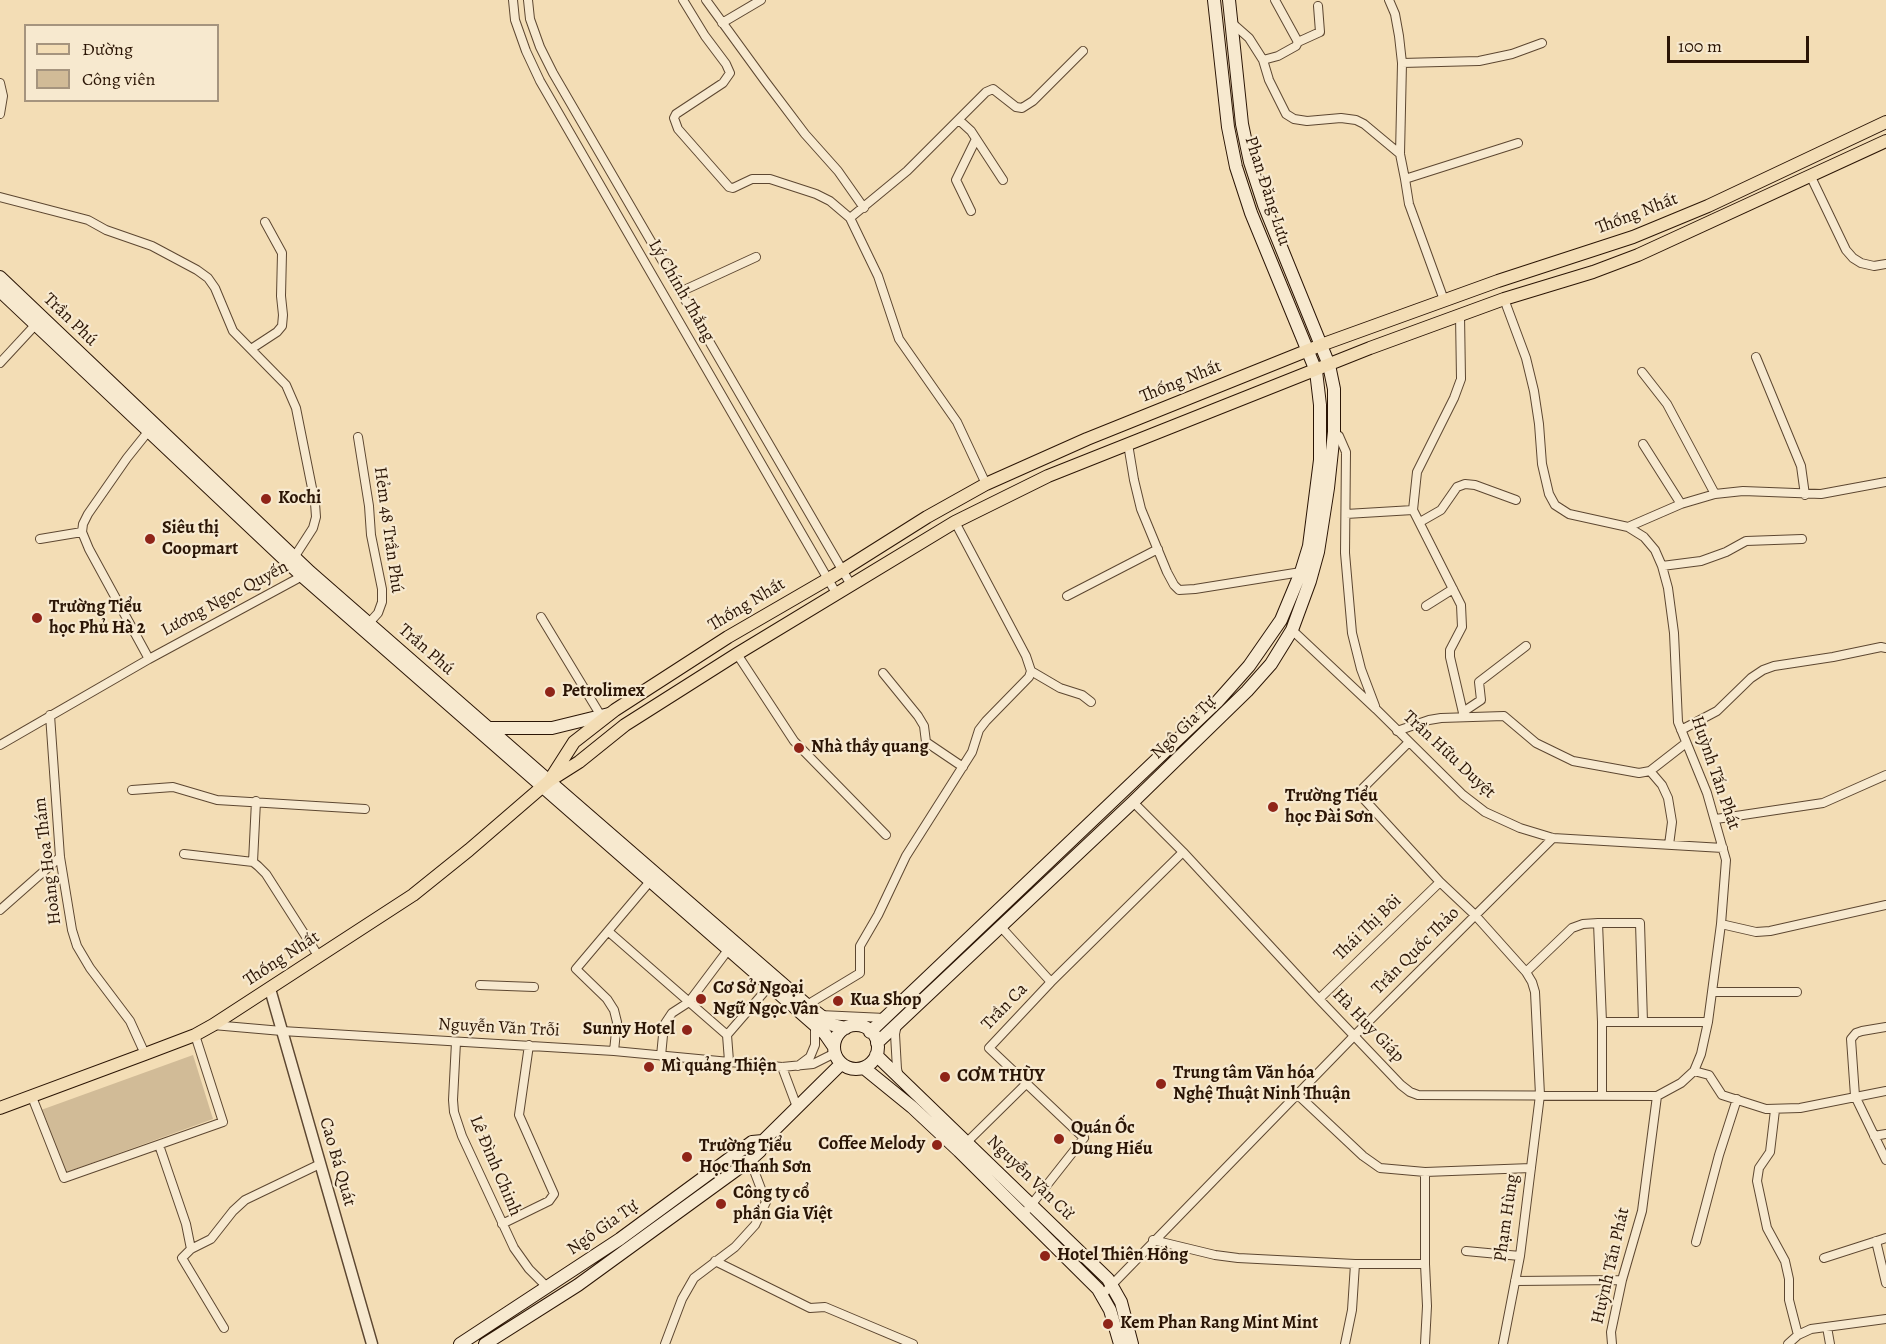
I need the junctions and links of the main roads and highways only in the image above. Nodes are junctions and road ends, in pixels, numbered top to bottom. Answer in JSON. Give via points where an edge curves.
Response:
{"nodes":[{"id":1,"x":1214,"y":0,"type":"edge"},
{"id":2,"x":1229,"y":0,"type":"edge"},
{"id":3,"x":1886,"y":122,"type":"edge"},
{"id":4,"x":1886,"y":141,"type":"edge"},
{"id":5,"x":1708,"y":206,"type":"junction"},
{"id":6,"x":1715,"y":221,"type":"junction"},
{"id":7,"x":0,"y":277,"type":"edge"},
{"id":8,"x":1498,"y":281,"type":"junction"},
{"id":9,"x":0,"y":291,"type":"edge"},
{"id":10,"x":1504,"y":299,"type":"junction"},
{"id":11,"x":39,"y":321,"type":"junction"},
{"id":12,"x":1321,"y":345,"type":"junction"},
{"id":13,"x":1308,"y":351,"type":"junction"},
{"id":14,"x":1329,"y":365,"type":"junction"},
{"id":15,"x":1316,"y":371,"type":"junction"},
{"id":16,"x":151,"y":428,"type":"junction"},
{"id":17,"x":1088,"y":439,"type":"junction"},
{"id":18,"x":1094,"y":457,"type":"junction"},
{"id":19,"x":948,"y":505,"type":"junction"},
{"id":20,"x":956,"y":522,"type":"junction"},
{"id":21,"x":306,"y":574,"type":"junction"},
{"id":22,"x":1281,"y":620,"type":"junction"},
{"id":23,"x":1292,"y":630,"type":"junction"},
{"id":24,"x":728,"y":637,"type":"junction"},
{"id":25,"x":736,"y":654,"type":"junction"},
{"id":26,"x":608,"y":714,"type":"junction"},
{"id":27,"x":1198,"y":719,"type":"junction"},
{"id":28,"x":625,"y":725,"type":"junction"},
{"id":29,"x":488,"y":728,"type":"junction"},
{"id":30,"x":1209,"y":729,"type":"junction"},
{"id":31,"x":545,"y":784,"type":"junction"},
{"id":32,"x":1122,"y":790,"type":"junction"},
{"id":33,"x":1133,"y":802,"type":"junction"},
{"id":34,"x":1066,"y":846,"type":"junction"},
{"id":35,"x":1075,"y":856,"type":"junction"},
{"id":36,"x":653,"y":878,"type":"junction"},
{"id":37,"x":997,"y":922,"type":"junction"},
{"id":38,"x":959,"y":957,"type":"junction"},
{"id":39,"x":773,"y":982,"type":"junction"},
{"id":40,"x":817,"y":1020,"type":"junction"},
{"id":41,"x":846,"y":1028,"type":"junction"},
{"id":42,"x":874,"y":1043,"type":"junction"},
{"id":43,"x":837,"y":1054,"type":"junction"},
{"id":44,"x":864,"y":1068,"type":"junction"},
{"id":45,"x":0,"y":1108,"type":"edge"},
{"id":46,"x":763,"y":1141,"type":"junction"},
{"id":47,"x":963,"y":1147,"type":"junction"},
{"id":48,"x":547,"y":1287,"type":"junction"},
{"id":49,"x":555,"y":1299,"type":"junction"},
{"id":50,"x":460,"y":1344,"type":"edge"},
{"id":51,"x":485,"y":1344,"type":"edge"},
{"id":52,"x":1120,"y":1344,"type":"edge"},
{"id":53,"x":1132,"y":1344,"type":"edge"}],
"edges":[{"from":1,"to":13,"type":"main road","name":"Phan Đăng Lưu","via":[[1236,167]]},
{"from":2,"to":12,"type":"main road","name":"Phan Đăng Lưu","via":[[1242,124],[1250,162]]},
{"from":3,"to":5,"type":"main road","name":"Thống Nhất"},
{"from":4,"to":6,"type":"main road","name":"Thống Nhất"},
{"from":5,"to":6,"type":"main road"},
{"from":5,"to":8,"type":"main road","name":"Thống Nhất","via":[[1633,237]]},
{"from":6,"to":10,"type":"main road","name":"Thống Nhất","via":[[1609,267]]},
{"from":7,"to":11,"type":"main road","name":"Trần Phú"},
{"from":8,"to":10,"type":"main road"},
{"from":8,"to":12,"type":"main road","name":"Thống Nhất"},
{"from":9,"to":11,"type":"main road","name":"Trần Phú"},
{"from":10,"to":14,"type":"main road","name":"Thống Nhất"},
{"from":11,"to":16,"type":"main road","name":"Trần Phú"},
{"from":12,"to":13,"type":"main road","name":"Thống Nhất"},
{"from":12,"to":14,"type":"main road","name":"Ngô Gia Tự"},
{"from":13,"to":15,"type":"main road","name":"Phan Đăng Lưu"},
{"from":13,"to":17,"type":"main road","name":"Thống Nhất"},
{"from":14,"to":15,"type":"main road","name":"Thống Nhất"},
{"from":14,"to":23,"type":"main road","name":"Ngô Gia Tự","via":[[1334,389],[1334,432],[1328,488],[1318,552]]},
{"from":15,"to":18,"type":"main road","name":"Thống Nhất"},
{"from":15,"to":22,"type":"main road","name":"Ngô Gia Tự","via":[[1320,460],[1308,546]]},
{"from":16,"to":21,"type":"main road","name":"Trần Phú"},
{"from":16,"to":21,"type":"main road","name":"Trần Phú","via":[[295,556]]},
{"from":17,"to":18,"type":"main road"},
{"from":17,"to":19,"type":"main road","name":"Thống Nhất"},
{"from":18,"to":20,"type":"main road","name":"Thống Nhất"},
{"from":19,"to":20,"type":"main road"},
{"from":19,"to":24,"type":"main road","name":"Thống Nhất"},
{"from":20,"to":25,"type":"main road","name":"Thống Nhất"},
{"from":21,"to":29,"type":"main road","name":"Trần Phú","via":[[369,623]]},
{"from":21,"to":31,"type":"main road","name":"Trần Phú"},
{"from":22,"to":23,"type":"main road"},
{"from":22,"to":27,"type":"main road","name":"Ngô Gia Tự","via":[[1249,666]]},
{"from":23,"to":30,"type":"main road","name":"Ngô Gia Tự","via":[[1270,664]]},
{"from":24,"to":25,"type":"main road"},
{"from":24,"to":26,"type":"main road","name":"Thống Nhất"},
{"from":25,"to":28,"type":"main road","name":"Thống Nhất"},
{"from":26,"to":28,"type":"main road"},
{"from":26,"to":29,"type":"main road","via":[[552,728]]},
{"from":26,"to":31,"type":"main road","name":"Thống Nhất","via":[[574,742]]},
{"from":27,"to":30,"type":"main road"},
{"from":27,"to":32,"type":"main road","name":"Ngô Gia Tự"},
{"from":28,"to":31,"type":"main road","name":"Thống Nhất"},
{"from":29,"to":31,"type":"main road","name":"Trần Phú"},
{"from":30,"to":33,"type":"main road","name":"Ngô Gia Tự"},
{"from":31,"to":36,"type":"main road","name":"Trần Phú"},
{"from":31,"to":45,"type":"main road","name":"Thống Nhất","via":[[413,895],[213,1025]]},
{"from":32,"to":33,"type":"main road"},
{"from":32,"to":34,"type":"main road","name":"Ngô Gia Tự"},
{"from":33,"to":35,"type":"main road","name":"Ngô Gia Tự"},
{"from":34,"to":35,"type":"main road"},
{"from":34,"to":37,"type":"main road","name":"Ngô Gia Tự"},
{"from":35,"to":37,"type":"main road","name":"Ngô Gia Tự"},
{"from":36,"to":39,"type":"main road","name":"Trần Phú"},
{"from":36,"to":39,"type":"main road","name":"Trần Phú","via":[[728,950]]},
{"from":37,"to":38,"type":"main road","name":"Ngô Gia Tự"},
{"from":38,"to":42,"type":"main road","name":"Ngô Gia Tự","via":[[898,1023]]},
{"from":38,"to":42,"type":"main road","name":"Ngô Gia Tự","via":[[885,1018]]},
{"from":39,"to":40,"type":"main road","name":"Trần Phú"},
{"from":39,"to":40,"type":"main road","name":"Trần Phú","via":[[807,1005]]},
{"from":40,"to":41,"type":"main road","name":"Trần Phú"},
{"from":40,"to":43,"type":"main road","name":"Trần Phú"},
{"from":41,"to":42,"type":"main road","via":[[859,1026]]},
{"from":41,"to":43,"type":"main road","via":[[837,1036]]},
{"from":42,"to":44,"type":"main road","via":[[873,1061]]},
{"from":42,"to":47,"type":"main road","name":"Nguyễn Văn Cừ","via":[[900,1078]]},
{"from":43,"to":44,"type":"main road","via":[[852,1069]]},
{"from":43,"to":46,"type":"main road","name":"Ngô Gia Tự","via":[[797,1107]]},
{"from":44,"to":47,"type":"main road","name":"Nguyễn Văn Cừ"},
{"from":46,"to":48,"type":"main road","name":"Ngô Gia Tự","via":[[752,1142]]},
{"from":46,"to":49,"type":"main road","name":"Ngô Gia Tự","via":[[760,1151],[750,1160]]},
{"from":47,"to":52,"type":"main road","name":"Nguyễn Văn Cừ","via":[[1102,1295]]},
{"from":47,"to":53,"type":"main road","name":"Nguyễn Văn Cừ","via":[[1032,1204],[1113,1285]]},
{"from":48,"to":49,"type":"main road"},
{"from":48,"to":50,"type":"main road","name":"Ngô Gia Tự"},
{"from":49,"to":51,"type":"main road","name":"Ngô Gia Tự"}]}
